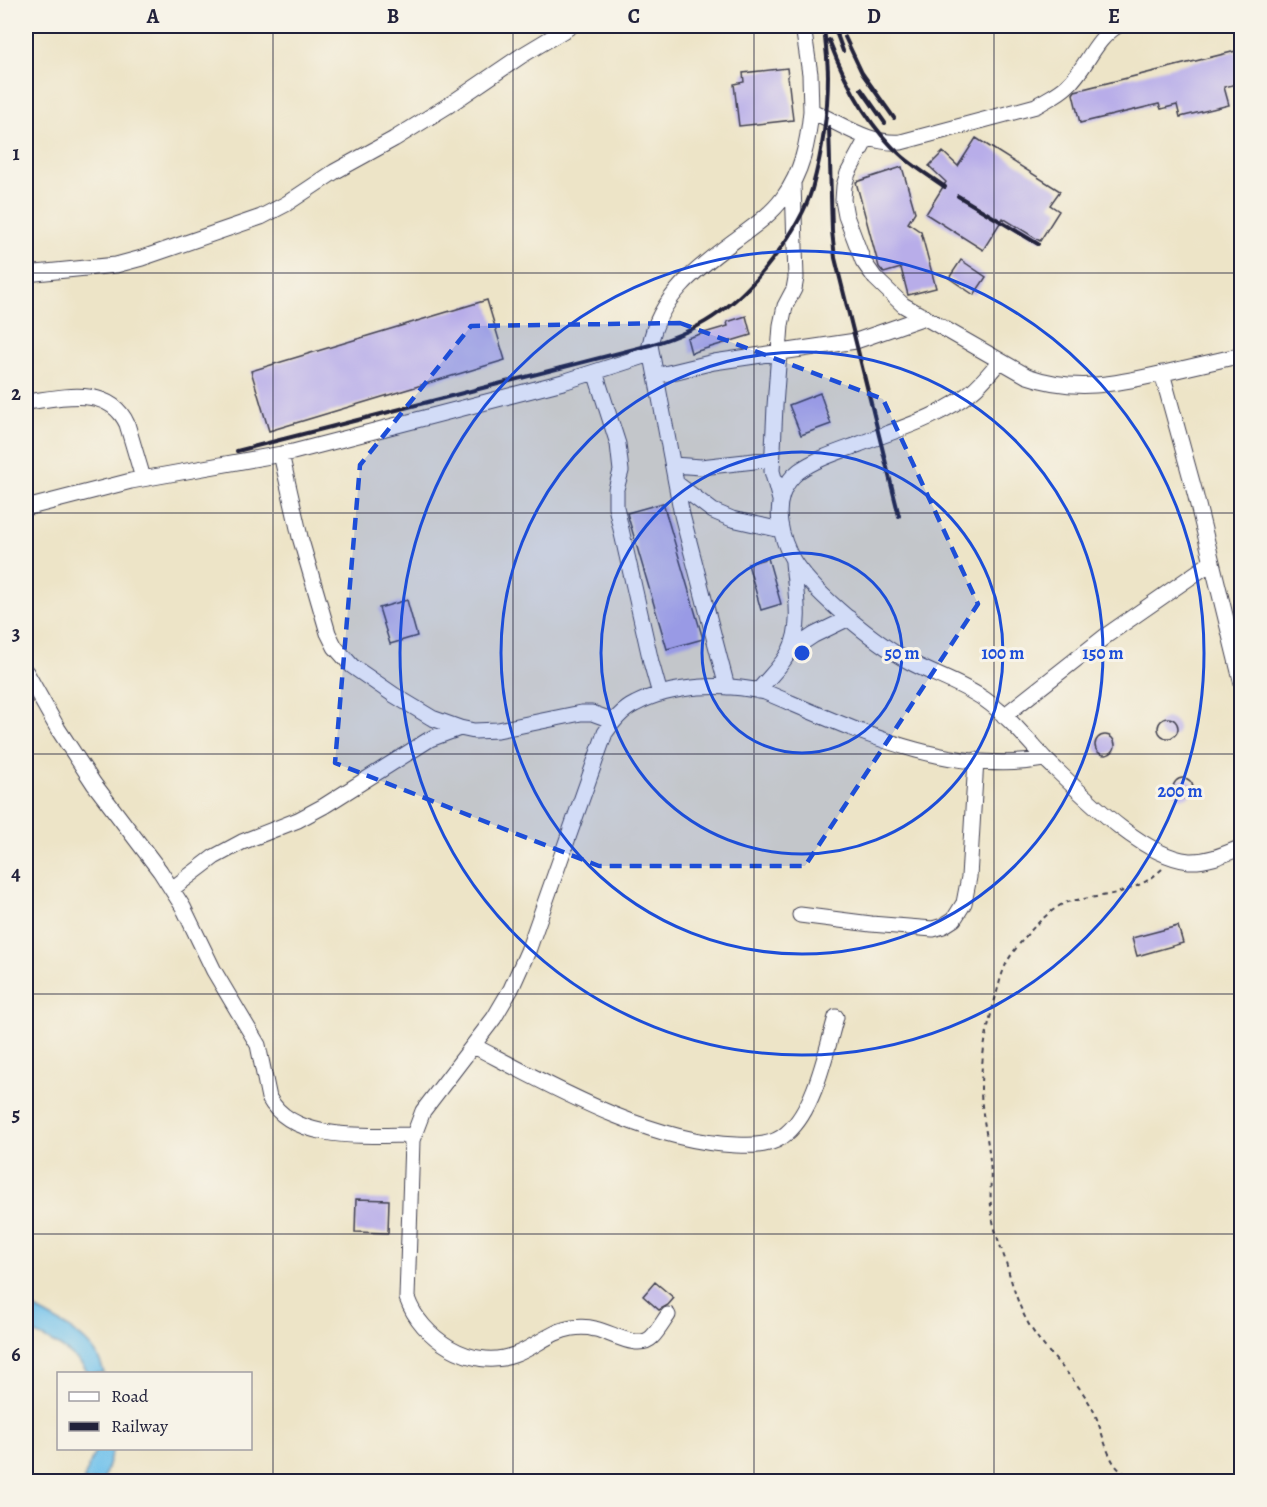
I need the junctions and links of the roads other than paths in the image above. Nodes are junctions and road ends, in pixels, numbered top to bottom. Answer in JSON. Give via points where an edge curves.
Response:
{"nodes":[{"id":1,"x":572,"y":26,"type":"edge"},
{"id":2,"x":803,"y":26,"type":"edge"},
{"id":3,"x":1117,"y":26,"type":"edge"},
{"id":4,"x":811,"y":111,"type":"junction"},
{"id":5,"x":867,"y":138,"type":"junction"},
{"id":6,"x":793,"y":183,"type":"junction"},
{"id":7,"x":26,"y":274,"type":"edge"},
{"id":8,"x":925,"y":317,"type":"junction"},
{"id":9,"x":780,"y":352,"type":"junction"},
{"id":10,"x":651,"y":354,"type":"junction"},
{"id":11,"x":1242,"y":355,"type":"edge"},
{"id":12,"x":1000,"y":361,"type":"junction"},
{"id":13,"x":596,"y":372,"type":"junction"},
{"id":14,"x":1162,"y":373,"type":"junction"},
{"id":15,"x":656,"y":376,"type":"junction"},
{"id":16,"x":26,"y":402,"type":"edge"},
{"id":17,"x":281,"y":454,"type":"junction"},
{"id":18,"x":772,"y":459,"type":"junction"},
{"id":19,"x":673,"y":465,"type":"junction"},
{"id":20,"x":143,"y":478,"type":"junction"},
{"id":21,"x":676,"y":483,"type":"junction"},
{"id":22,"x":780,"y":500,"type":"junction"},
{"id":23,"x":26,"y":508,"type":"edge"},
{"id":24,"x":781,"y":530,"type":"junction"},
{"id":25,"x":793,"y":560,"type":"junction"},
{"id":26,"x":1212,"y":562,"type":"junction"},
{"id":27,"x":849,"y":618,"type":"junction"},
{"id":28,"x":790,"y":651,"type":"junction"},
{"id":29,"x":26,"y":672,"type":"edge"},
{"id":30,"x":1242,"y":684,"type":"edge"},
{"id":31,"x":728,"y":687,"type":"junction"},
{"id":32,"x":758,"y":691,"type":"junction"},
{"id":33,"x":660,"y":694,"type":"junction"},
{"id":34,"x":1004,"y":716,"type":"junction"},
{"id":35,"x":614,"y":720,"type":"junction"},
{"id":36,"x":460,"y":728,"type":"junction"},
{"id":37,"x":1045,"y":759,"type":"junction"},
{"id":38,"x":976,"y":760,"type":"junction"},
{"id":39,"x":1242,"y":847,"type":"edge"},
{"id":40,"x":172,"y":889,"type":"junction"},
{"id":41,"x":800,"y":915,"type":"dead end"},
{"id":42,"x":836,"y":1017,"type":"dead end"},
{"id":43,"x":474,"y":1046,"type":"junction"},
{"id":44,"x":413,"y":1135,"type":"junction"},
{"id":45,"x":668,"y":1315,"type":"dead end"}],
"edges":[{"from":1,"to":7,"type":"lane","via":[[394,139],[261,217],[116,265]]},
{"from":2,"to":4,"type":"lane"},
{"from":3,"to":5,"type":"lane","via":[[1099,40],[1069,84],[1036,106],[901,142]]},
{"from":4,"to":5,"type":"lane"},
{"from":4,"to":6,"type":"lane","via":[[808,142]]},
{"from":5,"to":8,"type":"lane","via":[[844,186],[846,216],[863,261],[875,278],[903,304]]},
{"from":6,"to":9,"type":"lane","via":[[796,278],[785,306]]},
{"from":6,"to":10,"type":"lane","via":[[769,214],[680,285],[658,318]]},
{"from":8,"to":9,"type":"lane","via":[[856,340]]},
{"from":8,"to":12,"type":"lane"},
{"from":9,"to":15,"type":"lane"},
{"from":9,"to":18,"type":"lane"},
{"from":10,"to":13,"type":"lane"},
{"from":10,"to":15,"type":"lane"},
{"from":11,"to":14,"type":"lane"},
{"from":12,"to":14,"type":"lane","via":[[1027,376],[1065,386],[1120,383]]},
{"from":12,"to":22,"type":"lane","via":[[974,390],[950,406],[800,471]]},
{"from":13,"to":17,"type":"lane"},
{"from":13,"to":33,"type":"lane","via":[[618,444],[621,471],[616,507]]},
{"from":14,"to":26,"type":"lane"},
{"from":15,"to":19,"type":"lane"},
{"from":16,"to":20,"type":"lane","via":[[74,396],[109,402],[124,416]]},
{"from":17,"to":20,"type":"lane"},
{"from":17,"to":36,"type":"lane","via":[[300,537],[327,633],[335,647],[352,666],[394,695],[432,718]]},
{"from":18,"to":19,"type":"lane","via":[[700,467]]},
{"from":18,"to":22,"type":"lane"},
{"from":19,"to":21,"type":"lane"},
{"from":20,"to":23,"type":"lane"},
{"from":21,"to":24,"type":"lane","via":[[713,511]]},
{"from":21,"to":31,"type":"lane"},
{"from":22,"to":24,"type":"lane"},
{"from":24,"to":25,"type":"lane"},
{"from":25,"to":27,"type":"lane"},
{"from":25,"to":28,"type":"lane","via":[[796,610]]},
{"from":26,"to":30,"type":"lane"},
{"from":26,"to":34,"type":"lane","via":[[1107,635]]},
{"from":27,"to":28,"type":"lane"},
{"from":27,"to":34,"type":"lane","via":[[883,646],[963,686]]},
{"from":28,"to":32,"type":"lane"},
{"from":29,"to":40,"type":"lane","via":[[94,784]]},
{"from":31,"to":32,"type":"lane"},
{"from":31,"to":33,"type":"lane"},
{"from":32,"to":38,"type":"lane","via":[[879,740]]},
{"from":33,"to":35,"type":"lane","via":[[634,704]]},
{"from":34,"to":37,"type":"lane"},
{"from":35,"to":36,"type":"lane","via":[[581,713],[498,730]]},
{"from":35,"to":43,"type":"lane","via":[[593,764],[528,951],[511,989]]},
{"from":36,"to":40,"type":"lane","via":[[430,739],[298,820],[214,857]]},
{"from":37,"to":38,"type":"lane","via":[[1026,763]]},
{"from":37,"to":39,"type":"lane","via":[[1108,818],[1171,858],[1207,860]]},
{"from":38,"to":41,"type":"lane","via":[[969,877],[964,903],[954,919],[933,928]]},
{"from":40,"to":44,"type":"lane","via":[[214,972],[258,1045],[269,1098],[279,1112],[324,1131]]},
{"from":42,"to":43,"type":"lane","via":[[806,1107],[787,1134],[763,1145],[723,1145],[663,1133],[577,1099]]},
{"from":43,"to":44,"type":"lane","via":[[423,1111]]},
{"from":44,"to":45,"type":"lane","via":[[407,1298],[416,1319],[444,1344],[476,1357],[505,1358],[561,1331],[584,1327],[640,1343],[651,1338]]}]}
